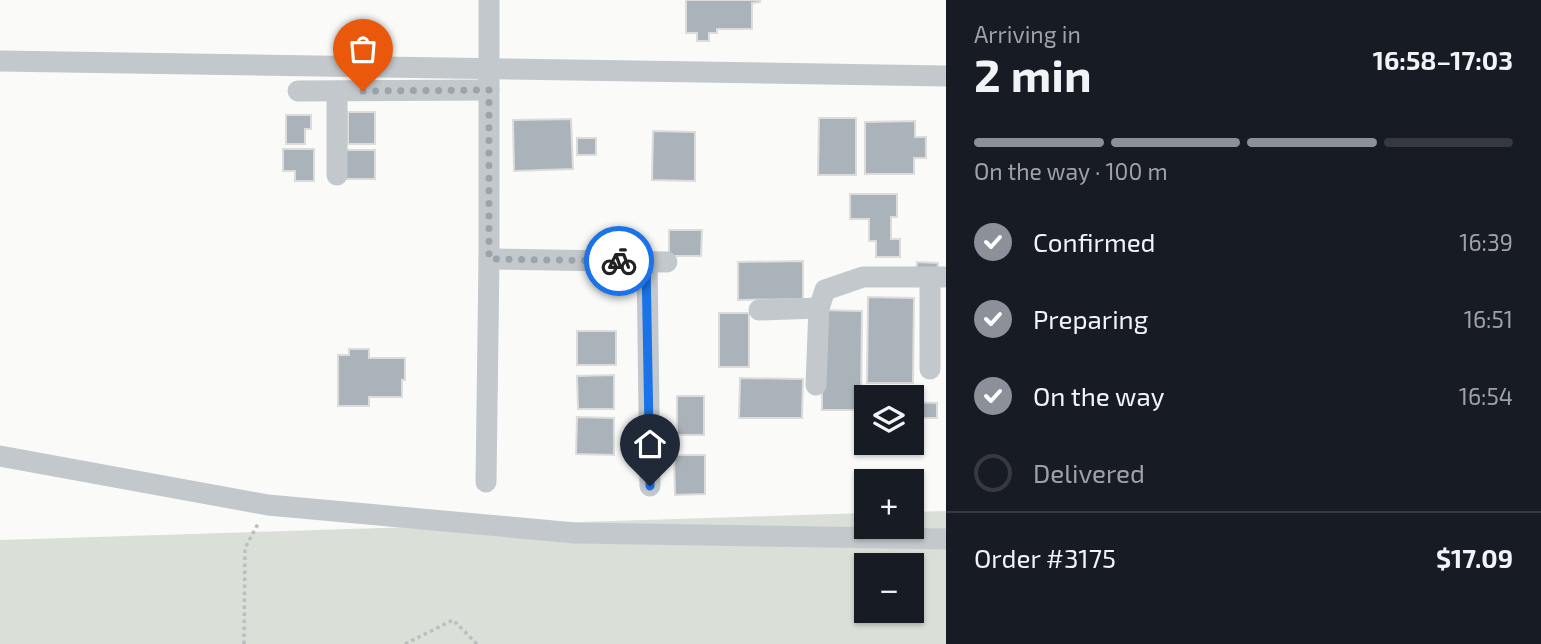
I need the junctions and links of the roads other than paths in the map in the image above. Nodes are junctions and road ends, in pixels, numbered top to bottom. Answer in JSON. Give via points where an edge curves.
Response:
{"nodes":[{"id":1,"x":489,"y":0,"type":"edge"},
{"id":2,"x":0,"y":61,"type":"edge"},
{"id":3,"x":946,"y":76,"type":"edge"},
{"id":4,"x":489,"y":80,"type":"junction"},
{"id":5,"x":298,"y":91,"type":"dead end"},
{"id":6,"x":337,"y":91,"type":"junction"},
{"id":7,"x":337,"y":175,"type":"dead end"},
{"id":8,"x":489,"y":259,"type":"junction"},
{"id":9,"x":938,"y":278,"type":"edge"},
{"id":10,"x":819,"y":307,"type":"junction"},
{"id":11,"x":759,"y":310,"type":"dead end"},
{"id":12,"x":930,"y":369,"type":"dead end"},
{"id":13,"x":816,"y":385,"type":"dead end"},
{"id":14,"x":0,"y":456,"type":"edge"},
{"id":15,"x":486,"y":482,"type":"dead end"},
{"id":16,"x":650,"y":486,"type":"dead end"},
{"id":17,"x":946,"y":539,"type":"edge"}],
"edges":[{"from":1,"to":4,"type":"street"},
{"from":2,"to":4,"type":"street"},
{"from":3,"to":4,"type":"street"},
{"from":4,"to":6,"type":"street"},
{"from":4,"to":8,"type":"street"},
{"from":5,"to":6,"type":"street"},
{"from":6,"to":7,"type":"street"},
{"from":8,"to":15,"type":"street"},
{"from":8,"to":16,"type":"street","via":[[657,262]]},
{"from":9,"to":10,"type":"street","via":[[863,278],[825,290]]},
{"from":9,"to":12,"type":"street"},
{"from":10,"to":11,"type":"street"},
{"from":10,"to":13,"type":"street"},
{"from":14,"to":17,"type":"street","via":[[268,505],[575,533]]}]}
